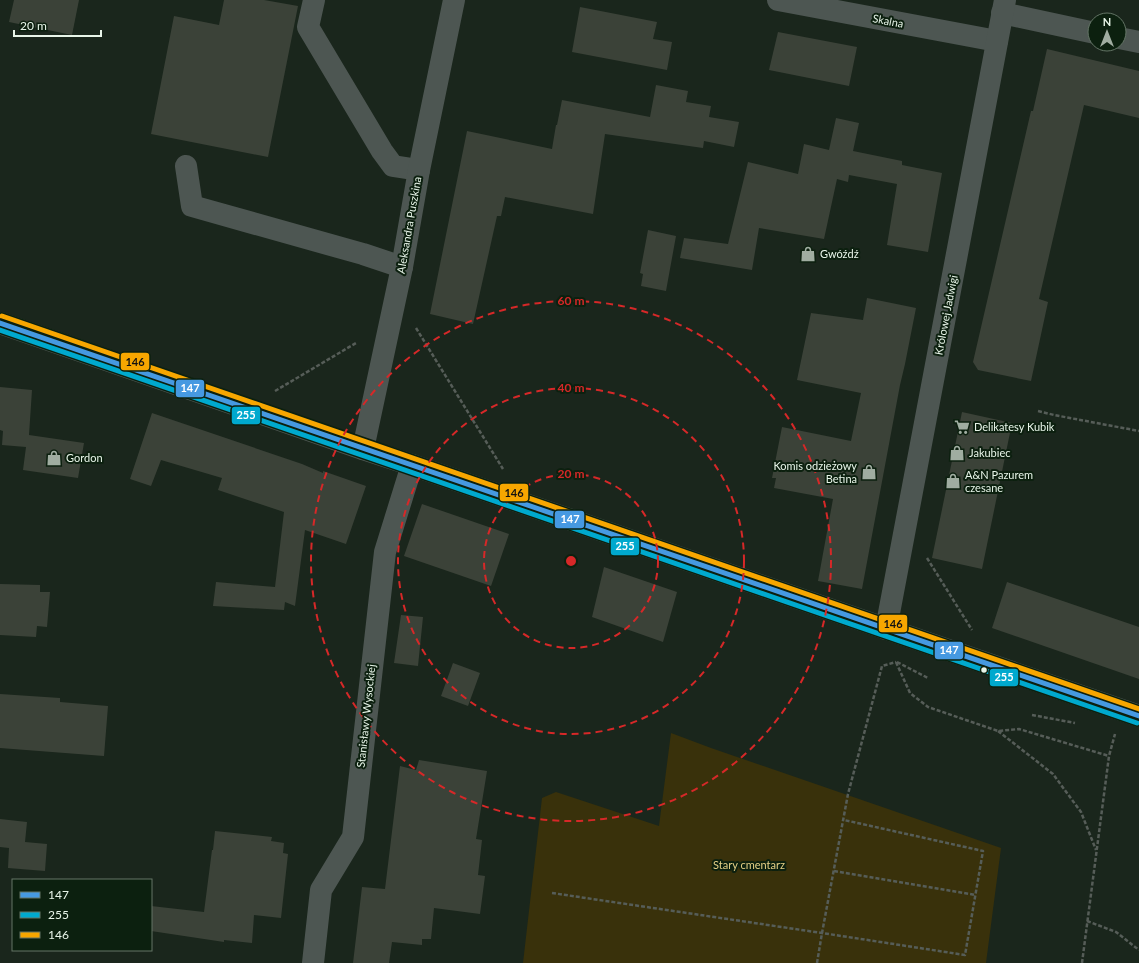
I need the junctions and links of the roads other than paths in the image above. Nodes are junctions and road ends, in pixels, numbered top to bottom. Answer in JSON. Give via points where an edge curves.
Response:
{"nodes":[{"id":1,"x":314,"y":0,"type":"edge"},
{"id":2,"x":454,"y":0,"type":"edge"},
{"id":3,"x":778,"y":0,"type":"edge"},
{"id":4,"x":1003,"y":6,"type":"edge"},
{"id":5,"x":1087,"y":30,"type":"edge"},
{"id":6,"x":1127,"y":40,"type":"edge"},
{"id":7,"x":997,"y":41,"type":"junction"},
{"id":8,"x":1139,"y":42,"type":"edge"},
{"id":9,"x":186,"y":166,"type":"dead end"},
{"id":10,"x":419,"y":170,"type":"junction"},
{"id":11,"x":402,"y":267,"type":"junction"},
{"id":12,"x":0,"y":323,"type":"edge"},
{"id":13,"x":363,"y":449,"type":"junction"},
{"id":14,"x":412,"y":465,"type":"junction"},
{"id":15,"x":886,"y":629,"type":"junction"},
{"id":16,"x":1139,"y":716,"type":"edge"},
{"id":17,"x":313,"y":963,"type":"edge"}],
"edges":[{"from":1,"to":10,"type":"street","via":[[308,27],[382,151],[393,166]]},
{"from":2,"to":10,"type":"street","name":"Aleksandra Puszkina"},
{"from":3,"to":7,"type":"street","name":"Skalna"},
{"from":4,"to":5,"type":"street"},
{"from":4,"to":7,"type":"street","name":"Królowej Jadwigi"},
{"from":6,"to":8,"type":"street"},
{"from":7,"to":15,"type":"street","name":"Królowej Jadwigi"},
{"from":9,"to":11,"type":"street","via":[[192,206]]},
{"from":10,"to":11,"type":"street","name":"Aleksandra Puszkina"},
{"from":11,"to":13,"type":"street","name":"Aleksandra Puszkina"},
{"from":12,"to":13,"type":"street"},
{"from":13,"to":14,"type":"street"},
{"from":14,"to":15,"type":"street"},
{"from":14,"to":17,"type":"street","name":"Stanisławy Wysockiej","via":[[385,552],[353,837],[321,890]]},
{"from":15,"to":16,"type":"street"}]}
